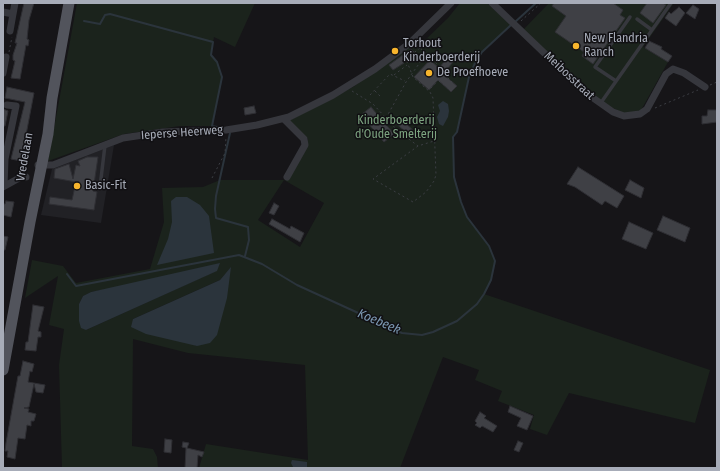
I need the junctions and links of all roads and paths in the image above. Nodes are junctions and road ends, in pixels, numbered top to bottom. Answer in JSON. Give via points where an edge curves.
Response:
{"nodes":[{"id":1,"x":15,"y":3,"type":"edge"},
{"id":2,"x":69,"y":3,"type":"edge"},
{"id":3,"x":451,"y":3,"type":"edge"},
{"id":4,"x":492,"y":3,"type":"edge"},
{"id":5,"x":541,"y":3,"type":"edge"},
{"id":6,"x":671,"y":3,"type":"edge"},
{"id":7,"x":3,"y":12,"type":"edge"},
{"id":8,"x":13,"y":14,"type":"junction"},
{"id":9,"x":630,"y":17,"type":"dead end"},
{"id":10,"x":637,"y":19,"type":"dead end"},
{"id":11,"x":517,"y":26,"type":"junction"},
{"id":12,"x":652,"y":30,"type":"junction"},
{"id":13,"x":10,"y":31,"type":"joint"},
{"id":14,"x":412,"y":41,"type":"junction"},
{"id":15,"x":420,"y":48,"type":"junction"},
{"id":16,"x":426,"y":54,"type":"junction"},
{"id":17,"x":6,"y":57,"type":"joint"},
{"id":18,"x":406,"y":59,"type":"junction"},
{"id":19,"x":404,"y":60,"type":"dead end"},
{"id":20,"x":408,"y":65,"type":"junction"},
{"id":21,"x":3,"y":73,"type":"edge"},
{"id":22,"x":444,"y":74,"type":"junction"},
{"id":23,"x":412,"y":75,"type":"junction"},
{"id":24,"x":393,"y":76,"type":"junction"},
{"id":25,"x":438,"y":80,"type":"junction"},
{"id":26,"x":616,"y":81,"type":"junction"},
{"id":27,"x":406,"y":82,"type":"junction"},
{"id":28,"x":717,"y":82,"type":"edge"},
{"id":29,"x":454,"y":84,"type":"dead end"},
{"id":30,"x":348,"y":87,"type":"junction"},
{"id":31,"x":705,"y":87,"type":"junction"},
{"id":32,"x":448,"y":89,"type":"dead end"},
{"id":33,"x":374,"y":91,"type":"junction"},
{"id":34,"x":428,"y":91,"type":"junction"},
{"id":35,"x":370,"y":95,"type":"dead end"},
{"id":36,"x":380,"y":96,"type":"dead end"},
{"id":37,"x":7,"y":104,"type":"dead end"},
{"id":38,"x":600,"y":104,"type":"junction"},
{"id":39,"x":646,"y":108,"type":"junction"},
{"id":40,"x":386,"y":118,"type":"junction"},
{"id":41,"x":284,"y":119,"type":"junction"},
{"id":42,"x":226,"y":130,"type":"junction"},
{"id":43,"x":434,"y":141,"type":"junction"},
{"id":44,"x":105,"y":144,"type":"junction"},
{"id":45,"x":418,"y":146,"type":"junction"},
{"id":46,"x":44,"y":165,"type":"junction"},
{"id":47,"x":26,"y":177,"type":"dead end"},
{"id":48,"x":287,"y":177,"type":"dead end"},
{"id":49,"x":212,"y":178,"type":"dead end"},
{"id":50,"x":4,"y":187,"type":"edge"},
{"id":51,"x":100,"y":188,"type":"dead end"},
{"id":52,"x":3,"y":370,"type":"edge"}],
"edges":[{"from":1,"to":8,"type":"street"},
{"from":2,"to":46,"type":"main road","name":"Vredelaan","via":[[52,98]]},
{"from":3,"to":14,"type":"street","name":"Ieperse Heerweg"},
{"from":4,"to":11,"type":"street","name":"Meibosstraat"},
{"from":5,"to":11,"type":"path"},
{"from":6,"to":12,"type":"lane"},
{"from":7,"to":8,"type":"street"},
{"from":8,"to":13,"type":"street"},
{"from":9,"to":26,"type":"lane","via":[[595,67]]},
{"from":10,"to":12,"type":"lane"},
{"from":11,"to":38,"type":"street","name":"Meibosstraat"},
{"from":12,"to":26,"type":"lane"},
{"from":13,"to":17,"type":"path","via":[[12,34],[9,56]]},
{"from":14,"to":15,"type":"path"},
{"from":14,"to":30,"type":"street","name":"Ieperse Heerweg"},
{"from":15,"to":16,"type":"path"},
{"from":15,"to":18,"type":"path"},
{"from":16,"to":22,"type":"path","via":[[446,72]]},
{"from":16,"to":23,"type":"path"},
{"from":17,"to":21,"type":"street"},
{"from":18,"to":19,"type":"path"},
{"from":18,"to":20,"type":"path"},
{"from":20,"to":23,"type":"path"},
{"from":20,"to":24,"type":"path"},
{"from":22,"to":25,"type":"path"},
{"from":22,"to":29,"type":"path"},
{"from":23,"to":27,"type":"path"},
{"from":23,"to":34,"type":"path"},
{"from":24,"to":27,"type":"path"},
{"from":24,"to":33,"type":"path","via":[[390,74]]},
{"from":25,"to":32,"type":"path"},
{"from":25,"to":34,"type":"path"},
{"from":26,"to":38,"type":"lane"},
{"from":27,"to":40,"type":"path"},
{"from":28,"to":31,"type":"path"},
{"from":30,"to":40,"type":"path","via":[[373,104]]},
{"from":30,"to":41,"type":"street","name":"Ieperse Heerweg"},
{"from":31,"to":39,"type":"path","via":[[667,104]]},
{"from":31,"to":39,"type":"street","via":[[673,69],[666,74]]},
{"from":33,"to":35,"type":"path"},
{"from":33,"to":36,"type":"path"},
{"from":34,"to":43,"type":"path","via":[[433,98]]},
{"from":37,"to":50,"type":"street","via":[[16,106],[5,160]]},
{"from":38,"to":39,"type":"street","name":"Meibosstraat","via":[[624,116],[640,114]]},
{"from":40,"to":45,"type":"path"},
{"from":41,"to":42,"type":"street","name":"Ieperse Heerweg"},
{"from":41,"to":48,"type":"street","via":[[304,138],[305,145]]},
{"from":42,"to":44,"type":"street","name":"Ieperse Heerweg","via":[[146,134]]},
{"from":42,"to":49,"type":"path","via":[[225,153]]},
{"from":43,"to":45,"type":"path"},
{"from":43,"to":45,"type":"path","via":[[434,181],[426,192],[413,202],[373,179]]},
{"from":44,"to":46,"type":"street","name":"Ieperse Heerweg"},
{"from":44,"to":51,"type":"lane"},
{"from":46,"to":52,"type":"main road","name":"Vredelaan","via":[[30,222]]},
{"from":47,"to":50,"type":"street","via":[[21,177]]}]}
